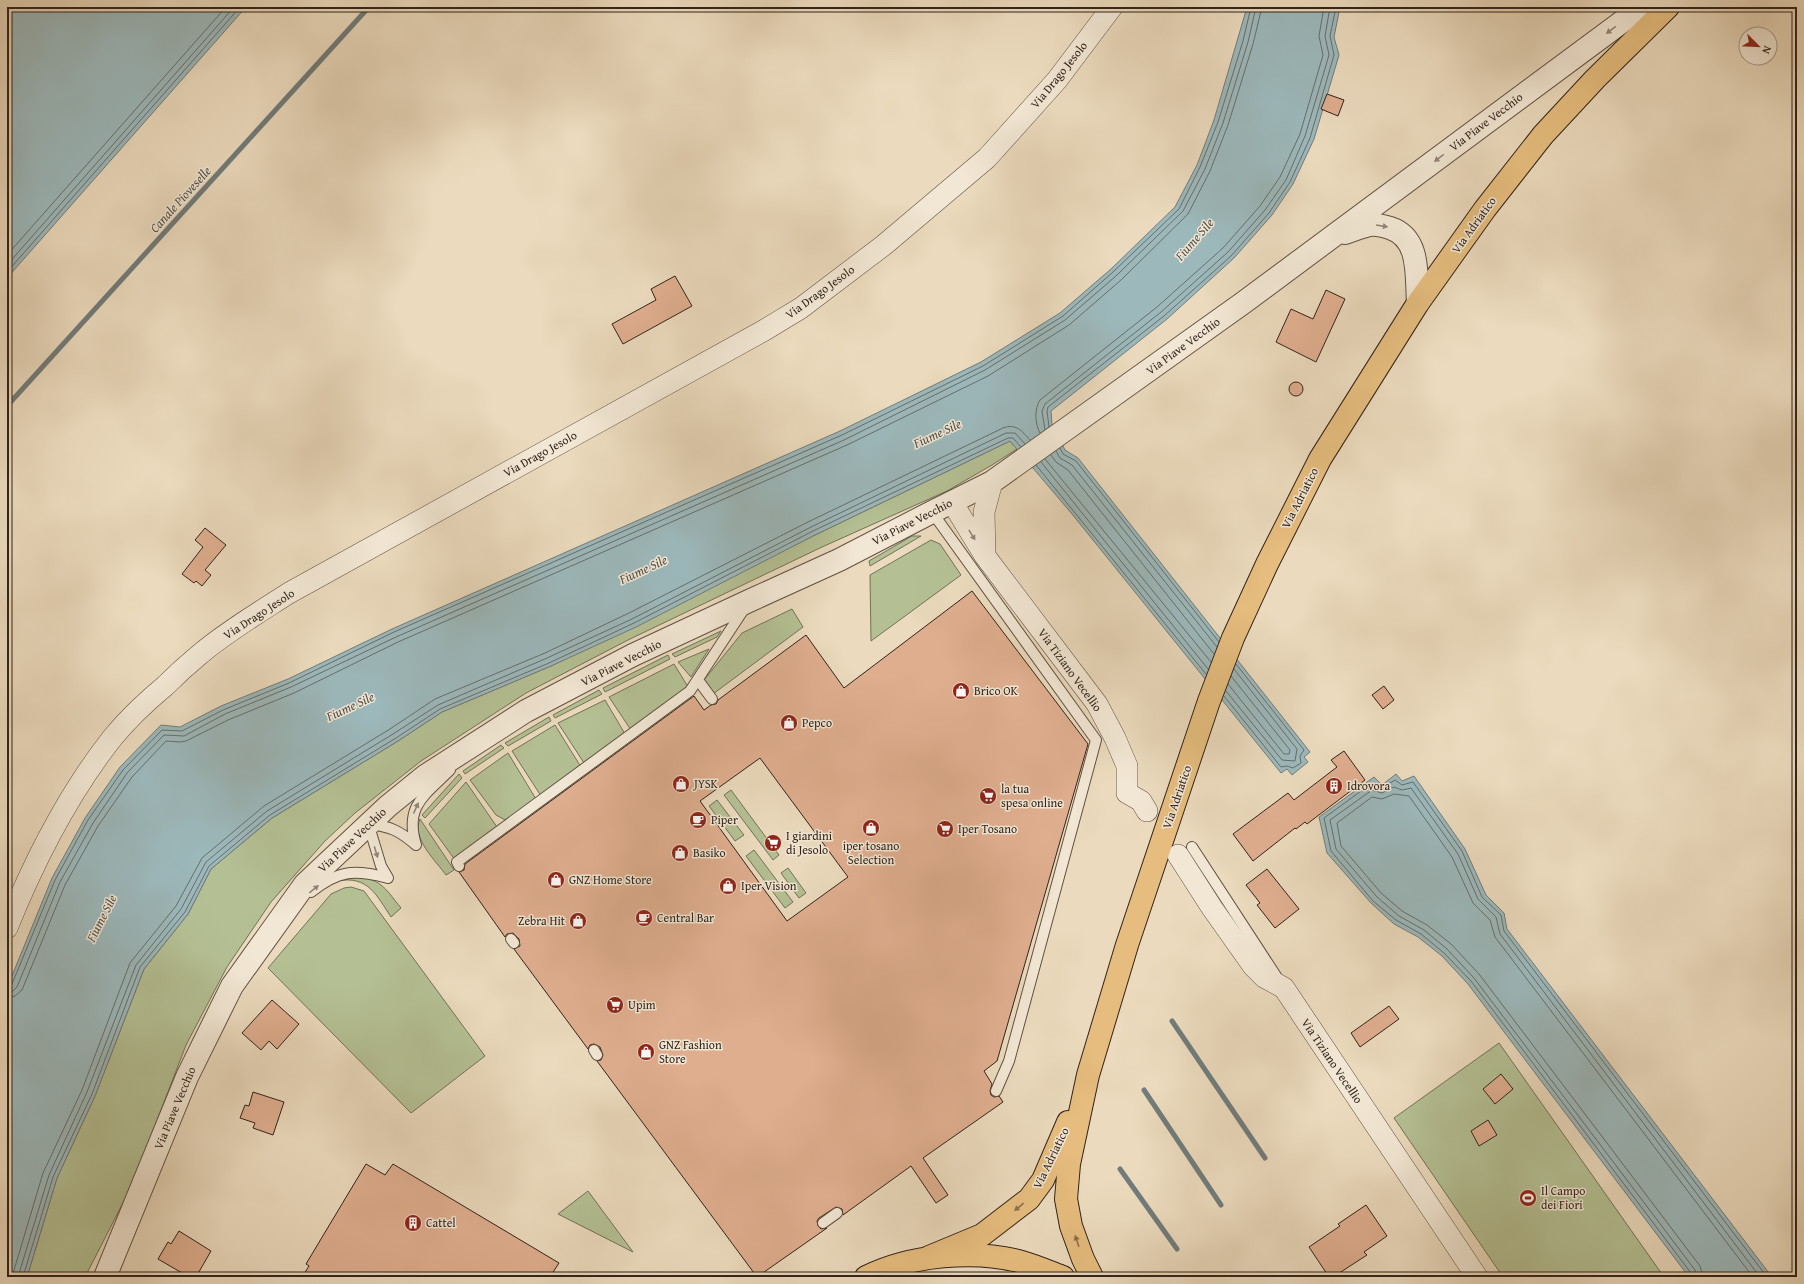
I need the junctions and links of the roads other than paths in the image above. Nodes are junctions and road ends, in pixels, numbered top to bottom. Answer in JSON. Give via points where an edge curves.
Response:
{"nodes":[{"id":1,"x":1112,"y":7,"type":"edge"},
{"id":2,"x":1642,"y":7,"type":"edge"},
{"id":3,"x":1668,"y":7,"type":"edge"},
{"id":4,"x":1331,"y":238,"type":"junction"},
{"id":5,"x":1418,"y":302,"type":"junction"},
{"id":6,"x":992,"y":482,"type":"junction"},
{"id":7,"x":952,"y":502,"type":"junction"},
{"id":8,"x":932,"y":512,"type":"junction"},
{"id":9,"x":985,"y":556,"type":"junction"},
{"id":10,"x":751,"y":600,"type":"junction"},
{"id":11,"x":698,"y":680,"type":"junction"},
{"id":12,"x":712,"y":699,"type":"dead end"},
{"id":13,"x":482,"y":739,"type":"junction"},
{"id":14,"x":1147,"y":811,"type":"dead end"},
{"id":15,"x":368,"y":823,"type":"junction"},
{"id":16,"x":1185,"y":851,"type":"dead end"},
{"id":17,"x":459,"y":866,"type":"dead end"},
{"id":18,"x":284,"y":914,"type":"junction"},
{"id":19,"x":7,"y":928,"type":"edge"},
{"id":20,"x":1088,"y":1075,"type":"junction"},
{"id":21,"x":996,"y":1091,"type":"dead end"},
{"id":22,"x":837,"y":1213,"type":"dead end"},
{"id":23,"x":823,"y":1223,"type":"dead end"},
{"id":24,"x":929,"y":1257,"type":"junction"},
{"id":25,"x":105,"y":1277,"type":"edge"},
{"id":26,"x":866,"y":1277,"type":"edge"},
{"id":27,"x":1063,"y":1277,"type":"edge"},
{"id":28,"x":1092,"y":1277,"type":"edge"},
{"id":29,"x":1477,"y":1277,"type":"edge"}],
"edges":[{"from":1,"to":19,"type":"street","name":"Via Drago Jesolo","via":[[1057,80],[987,158],[884,246],[802,308],[289,593],[199,654],[114,736],[86,775],[63,812]]},
{"from":2,"to":4,"type":"street","name":"Via Piave Vecchio","one_way":true},
{"from":3,"to":5,"type":"main road","name":"Via Adriatico","via":[[1543,135],[1485,209]]},
{"from":4,"to":5,"type":"street","name":"Via Piave Vecchio","one_way":true,"via":[[1370,225],[1383,225],[1397,230],[1408,239],[1413,248]]},
{"from":4,"to":6,"type":"street","name":"Via Piave Vecchio"},
{"from":5,"to":20,"type":"main road","name":"Via Adriatico","via":[[1320,459],[1233,638],[1209,701],[1127,945]]},
{"from":6,"to":7,"type":"street","name":"Via Piave Vecchio"},
{"from":6,"to":9,"type":"street","via":[[984,512]]},
{"from":7,"to":8,"type":"street","name":"Via Piave Vecchio"},
{"from":7,"to":9,"type":"street","name":"Via Tiziano Vecellio","one_way":true},
{"from":8,"to":10,"type":"street","name":"Via Piave Vecchio","via":[[839,560]]},
{"from":8,"to":21,"type":"lane","via":[[1096,740],[1009,1061]]},
{"from":9,"to":14,"type":"street","name":"Via Tiziano Vecellio","via":[[1097,704],[1128,766],[1127,793],[1140,801]]},
{"from":10,"to":11,"type":"lane"},
{"from":10,"to":13,"type":"street","name":"Via Piave Vecchio","via":[[633,655],[526,711]]},
{"from":11,"to":12,"type":"lane"},
{"from":11,"to":17,"type":"lane","via":[[690,691],[457,862]]},
{"from":13,"to":15,"type":"street","name":"Via Piave Vecchio","via":[[425,776]]},
{"from":15,"to":13,"type":"lane","one_way":true,"via":[[397,830],[416,845],[411,828],[421,798]]},
{"from":15,"to":18,"type":"street","name":"Via Piave Vecchio","via":[[305,884]]},
{"from":15,"to":18,"type":"lane","via":[[380,866],[388,878],[368,873],[348,873],[323,882]]},
{"from":16,"to":29,"type":"street","name":"Via Tiziano Vecellio","via":[[1212,908],[1253,966],[1284,988]]},
{"from":18,"to":25,"type":"street","name":"Via Piave Vecchio","via":[[228,993],[187,1078]]},
{"from":20,"to":24,"type":"main road","name":"Via Adriatico","one_way":true,"via":[[1043,1180],[1029,1200],[982,1236]]},
{"from":28,"to":20,"type":"main road","name":"Via Adriatico","one_way":true,"via":[[1071,1226],[1066,1199],[1069,1164]]},
{"from":22,"to":23,"type":"lane"},
{"from":24,"to":26,"type":"main road","via":[[880,1270]]},
{"from":24,"to":27,"type":"main road","via":[[983,1256],[1021,1262]]}]}
